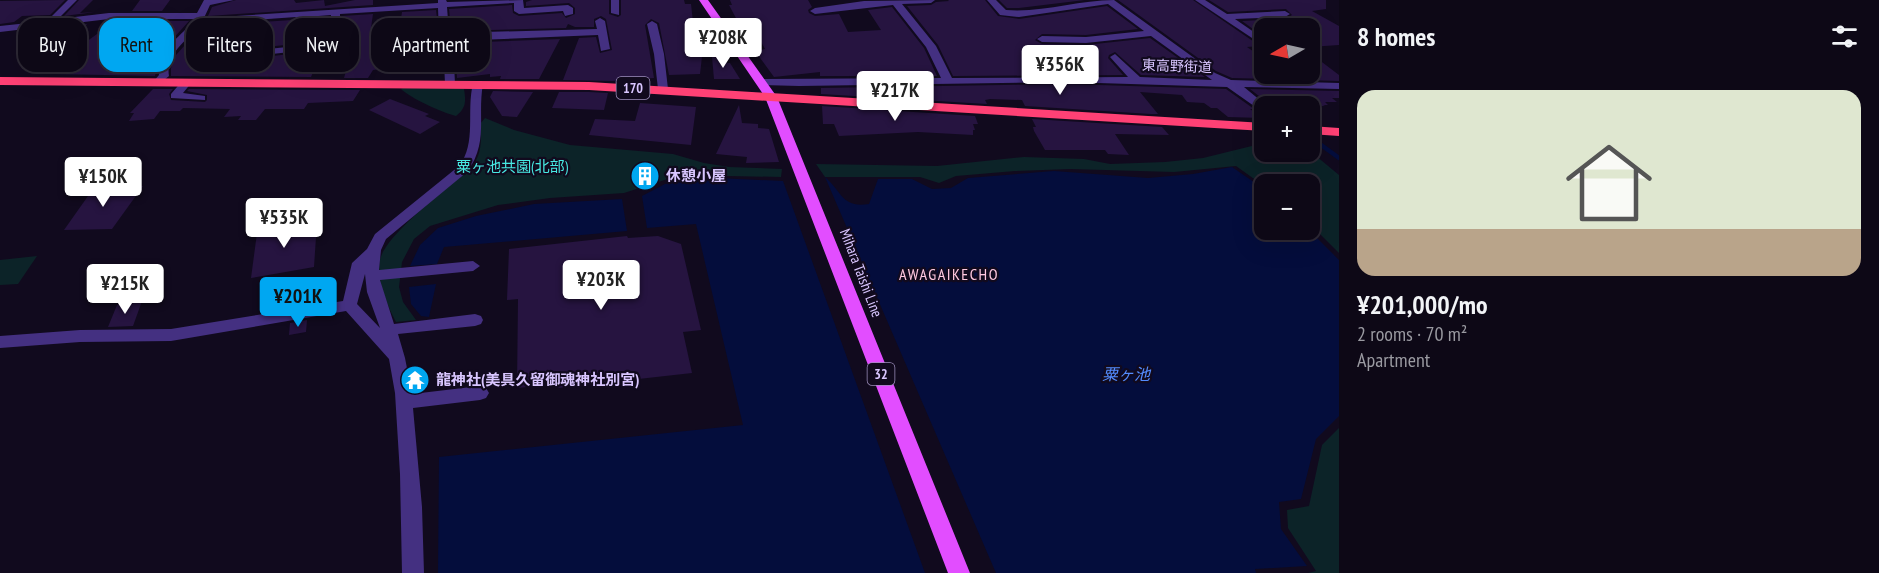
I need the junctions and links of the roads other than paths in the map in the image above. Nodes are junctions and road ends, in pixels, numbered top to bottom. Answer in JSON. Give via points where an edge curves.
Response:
{"nodes":[{"id":1,"x":73,"y":0,"type":"edge"},
{"id":2,"x":230,"y":0,"type":"edge"},
{"id":3,"x":518,"y":0,"type":"edge"},
{"id":4,"x":615,"y":0,"type":"edge"},
{"id":5,"x":704,"y":0,"type":"edge"},
{"id":6,"x":931,"y":0,"type":"edge"},
{"id":7,"x":991,"y":0,"type":"edge"},
{"id":8,"x":1199,"y":0,"type":"edge"},
{"id":9,"x":208,"y":1,"type":"edge"},
{"id":10,"x":895,"y":1,"type":"edge"},
{"id":11,"x":1109,"y":1,"type":"edge"},
{"id":12,"x":442,"y":3,"type":"edge"},
{"id":13,"x":378,"y":4,"type":"edge"},
{"id":14,"x":815,"y":11,"type":"dead end"},
{"id":15,"x":336,"y":13,"type":"junction"},
{"id":16,"x":616,"y":13,"type":"dead end"},
{"id":17,"x":1286,"y":14,"type":"dead end"},
{"id":18,"x":302,"y":16,"type":"joint"},
{"id":19,"x":1225,"y":17,"type":"junction"},
{"id":20,"x":54,"y":18,"type":"edge"},
{"id":21,"x":86,"y":18,"type":"edge"},
{"id":22,"x":200,"y":18,"type":"edge"},
{"id":23,"x":234,"y":18,"type":"edge"},
{"id":24,"x":443,"y":18,"type":"edge"},
{"id":25,"x":186,"y":19,"type":"edge"},
{"id":26,"x":652,"y":24,"type":"dead end"},
{"id":27,"x":18,"y":26,"type":"edge"},
{"id":28,"x":0,"y":29,"type":"edge"},
{"id":29,"x":565,"y":33,"type":"junction"},
{"id":30,"x":1154,"y":33,"type":"junction"},
{"id":31,"x":186,"y":34,"type":"edge"},
{"id":32,"x":490,"y":34,"type":"edge"},
{"id":33,"x":1254,"y":36,"type":"edge"},
{"id":34,"x":1042,"y":39,"type":"dead end"},
{"id":35,"x":605,"y":49,"type":"dead end"},
{"id":36,"x":273,"y":51,"type":"edge"},
{"id":37,"x":1115,"y":57,"type":"dead end"},
{"id":38,"x":449,"y":72,"type":"edge"},
{"id":39,"x":1137,"y":80,"type":"junction"},
{"id":40,"x":0,"y":81,"type":"edge"},
{"id":41,"x":948,"y":81,"type":"junction"},
{"id":42,"x":158,"y":82,"type":"junction"},
{"id":43,"x":187,"y":82,"type":"junction"},
{"id":44,"x":761,"y":82,"type":"junction"},
{"id":45,"x":450,"y":84,"type":"junction"},
{"id":46,"x":478,"y":84,"type":"junction"},
{"id":47,"x":1230,"y":85,"type":"junction"},
{"id":48,"x":1333,"y":86,"type":"edge"},
{"id":49,"x":663,"y":89,"type":"junction"},
{"id":50,"x":201,"y":98,"type":"dead end"},
{"id":51,"x":771,"y":98,"type":"junction"},
{"id":52,"x":1254,"y":103,"type":"edge"},
{"id":53,"x":1254,"y":126,"type":"edge"},
{"id":54,"x":1320,"y":131,"type":"edge"},
{"id":55,"x":1339,"y":132,"type":"edge"},
{"id":56,"x":373,"y":252,"type":"junction"},
{"id":57,"x":473,"y":266,"type":"dead end"},
{"id":58,"x":372,"y":276,"type":"junction"},
{"id":59,"x":349,"y":305,"type":"junction"},
{"id":60,"x":475,"y":320,"type":"dead end"},
{"id":61,"x":395,"y":329,"type":"junction"},
{"id":62,"x":0,"y":342,"type":"edge"},
{"id":63,"x":396,"y":356,"type":"junction"},
{"id":64,"x":480,"y":393,"type":"dead end"},
{"id":65,"x":410,"y":401,"type":"junction"},
{"id":66,"x":413,"y":573,"type":"edge"},
{"id":67,"x":959,"y":573,"type":"edge"}],
"edges":[{"from":1,"to":20,"type":"street"},
{"from":2,"to":9,"type":"street"},
{"from":3,"to":12,"type":"street"},
{"from":3,"to":29,"type":"street","via":[[519,10],[568,8]]},
{"from":4,"to":16,"type":"street"},
{"from":5,"to":44,"type":"main road","name":"Mihara Taishi Line","number":"32"},
{"from":6,"to":10,"type":"street"},
{"from":7,"to":11,"type":"street","via":[[1003,13],[1019,14]]},
{"from":8,"to":19,"type":"street"},
{"from":9,"to":22,"type":"street"},
{"from":10,"to":14,"type":"street"},
{"from":10,"to":41,"type":"street","via":[[931,46]]},
{"from":11,"to":30,"type":"street"},
{"from":12,"to":13,"type":"street"},
{"from":12,"to":24,"type":"street"},
{"from":13,"to":15,"type":"street"},
{"from":15,"to":18,"type":"street"},
{"from":15,"to":36,"type":"street","via":[[341,44]]},
{"from":17,"to":19,"type":"street"},
{"from":18,"to":23,"type":"street"},
{"from":19,"to":33,"type":"street"},
{"from":21,"to":25,"type":"street"},
{"from":26,"to":49,"type":"street"},
{"from":27,"to":28,"type":"street"},
{"from":29,"to":32,"type":"street","via":[[529,30]]},
{"from":29,"to":35,"type":"street","via":[[601,26]]},
{"from":30,"to":34,"type":"street","via":[[1086,40]]},
{"from":30,"to":47,"type":"street"},
{"from":31,"to":42,"type":"street","via":[[166,56],[162,65],[164,76]]},
{"from":37,"to":39,"type":"street"},
{"from":38,"to":45,"type":"street"},
{"from":39,"to":41,"type":"street","name":"東高野街道"},
{"from":39,"to":47,"type":"street","name":"東高野街道"},
{"from":40,"to":42,"type":"highway","number":"170"},
{"from":41,"to":44,"type":"street","name":"東高野街道"},
{"from":42,"to":43,"type":"highway","number":"170"},
{"from":43,"to":45,"type":"highway","number":"170"},
{"from":43,"to":50,"type":"street","via":[[171,99]]},
{"from":44,"to":51,"type":"main road","name":"Mihara Taishi Line","number":"32"},
{"from":45,"to":46,"type":"highway","number":"170"},
{"from":46,"to":49,"type":"highway","number":"170"},
{"from":46,"to":56,"type":"street","via":[[476,135],[470,161],[380,237]]},
{"from":47,"to":48,"type":"street","name":"東高野街道"},
{"from":47,"to":52,"type":"street"},
{"from":49,"to":51,"type":"highway","number":"170"},
{"from":51,"to":53,"type":"highway","number":"170"},
{"from":51,"to":67,"type":"main road","name":"Mihara Taishi Line","number":"32"},
{"from":54,"to":55,"type":"highway"},
{"from":56,"to":58,"type":"street"},
{"from":56,"to":59,"type":"street","via":[[359,263]]},
{"from":57,"to":58,"type":"street"},
{"from":58,"to":61,"type":"street","via":[[377,297]]},
{"from":59,"to":62,"type":"street","via":[[171,335]]},
{"from":59,"to":63,"type":"street"},
{"from":60,"to":61,"type":"street"},
{"from":61,"to":63,"type":"street"},
{"from":63,"to":65,"type":"street"},
{"from":64,"to":65,"type":"street"},
{"from":65,"to":66,"type":"street"}]}
